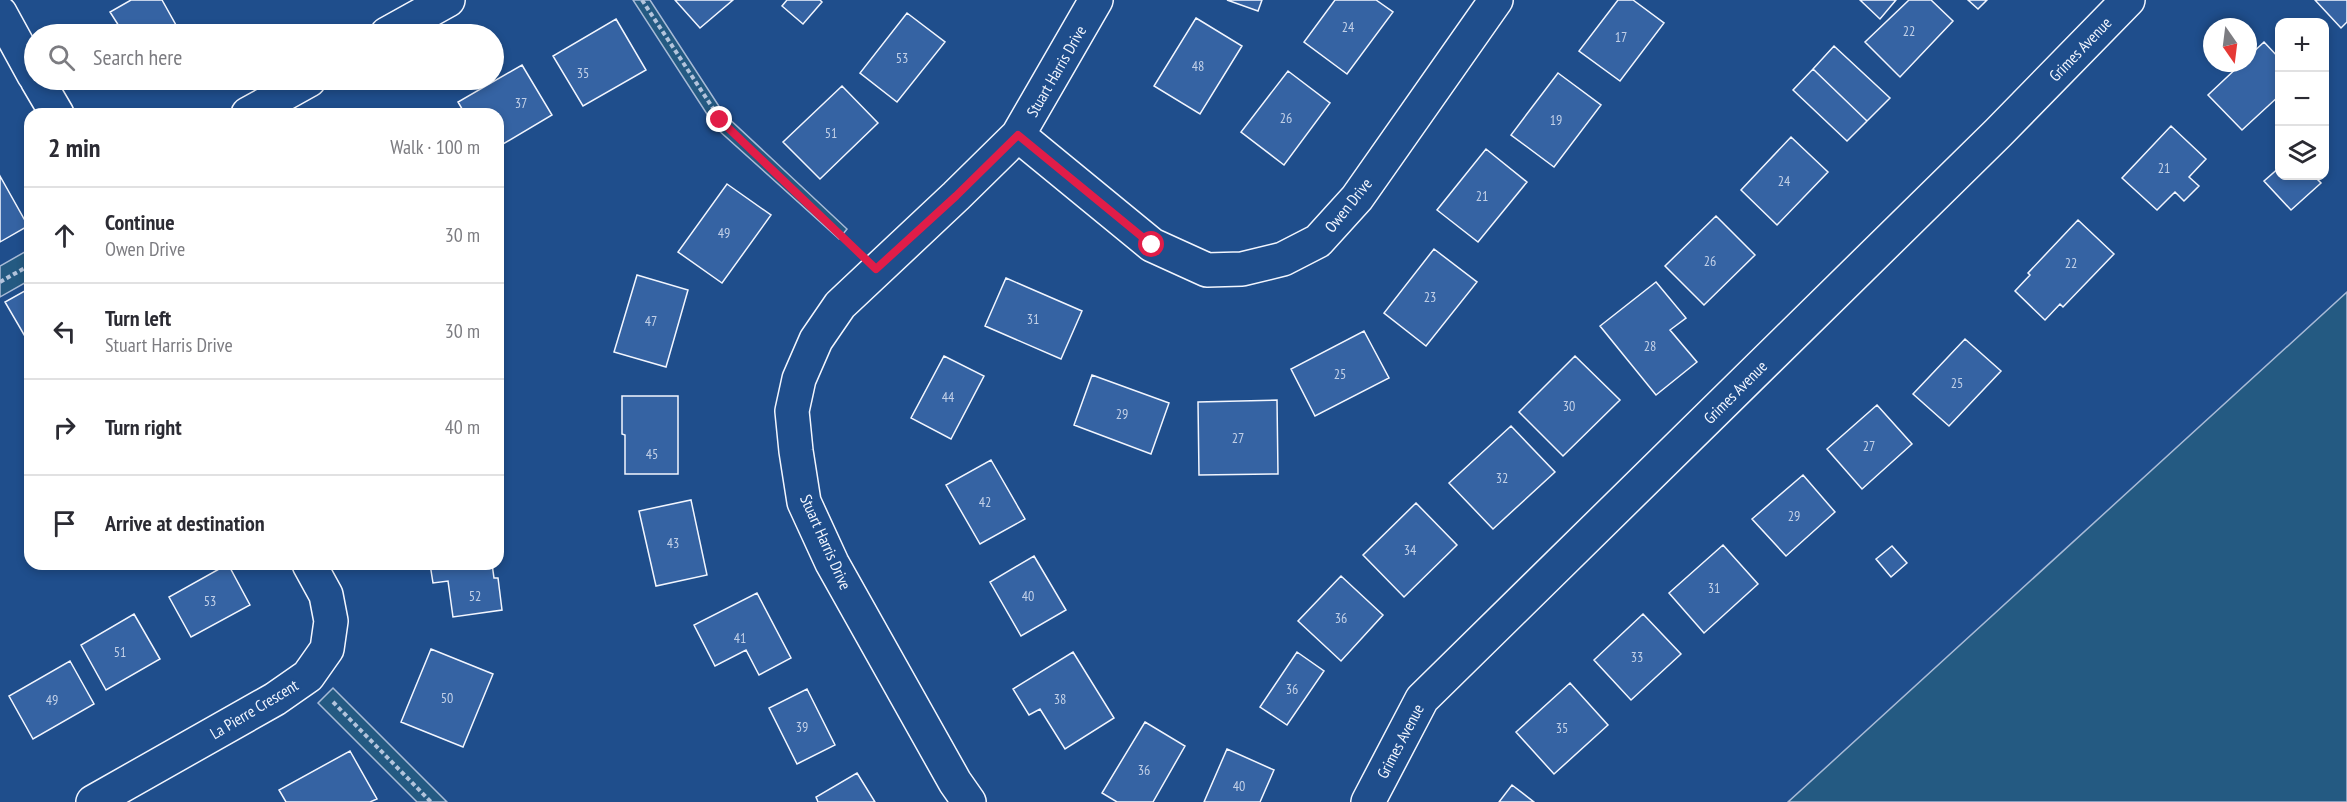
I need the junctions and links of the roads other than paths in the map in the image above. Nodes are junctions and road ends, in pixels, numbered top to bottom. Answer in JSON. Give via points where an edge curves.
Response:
{"nodes":[{"id":1,"x":448,"y":0,"type":"edge"},
{"id":2,"x":1095,"y":0,"type":"edge"},
{"id":3,"x":1496,"y":0,"type":"edge"},
{"id":4,"x":2128,"y":0,"type":"edge"},
{"id":5,"x":0,"y":13,"type":"edge"},
{"id":6,"x":405,"y":24,"type":"edge"},
{"id":7,"x":24,"y":57,"type":"edge"},
{"id":8,"x":43,"y":90,"type":"edge"},
{"id":9,"x":291,"y":90,"type":"edge"},
{"id":10,"x":53,"y":108,"type":"edge"},
{"id":11,"x":259,"y":108,"type":"edge"},
{"id":12,"x":1018,"y":135,"type":"junction"},
{"id":13,"x":312,"y":570,"type":"edge"},
{"id":14,"x":93,"y":802,"type":"edge"},
{"id":15,"x":969,"y":802,"type":"edge"},
{"id":16,"x":1368,"y":802,"type":"edge"}],
"edges":[{"from":1,"to":6,"type":"street"},
{"from":2,"to":12,"type":"street","name":"Stuart Harris Drive"},
{"from":3,"to":12,"type":"street","name":"Owen Drive","via":[[1357,198],[1318,241],[1283,259],[1242,269],[1208,270],[1177,258],[1152,245]]},
{"from":4,"to":16,"type":"street","name":"Grimes Avenue","via":[[1990,141],[1422,699]]},
{"from":5,"to":7,"type":"street"},
{"from":8,"to":10,"type":"street"},
{"from":9,"to":11,"type":"street"},
{"from":12,"to":15,"type":"street","name":"Stuart Harris Drive","via":[[840,305],[816,340],[799,379],[792,411],[804,502],[832,563]]},
{"from":13,"to":14,"type":"street","name":"La Pierre Crescent","via":[[326,595],[331,621],[327,649],[308,676],[275,699]]}]}
